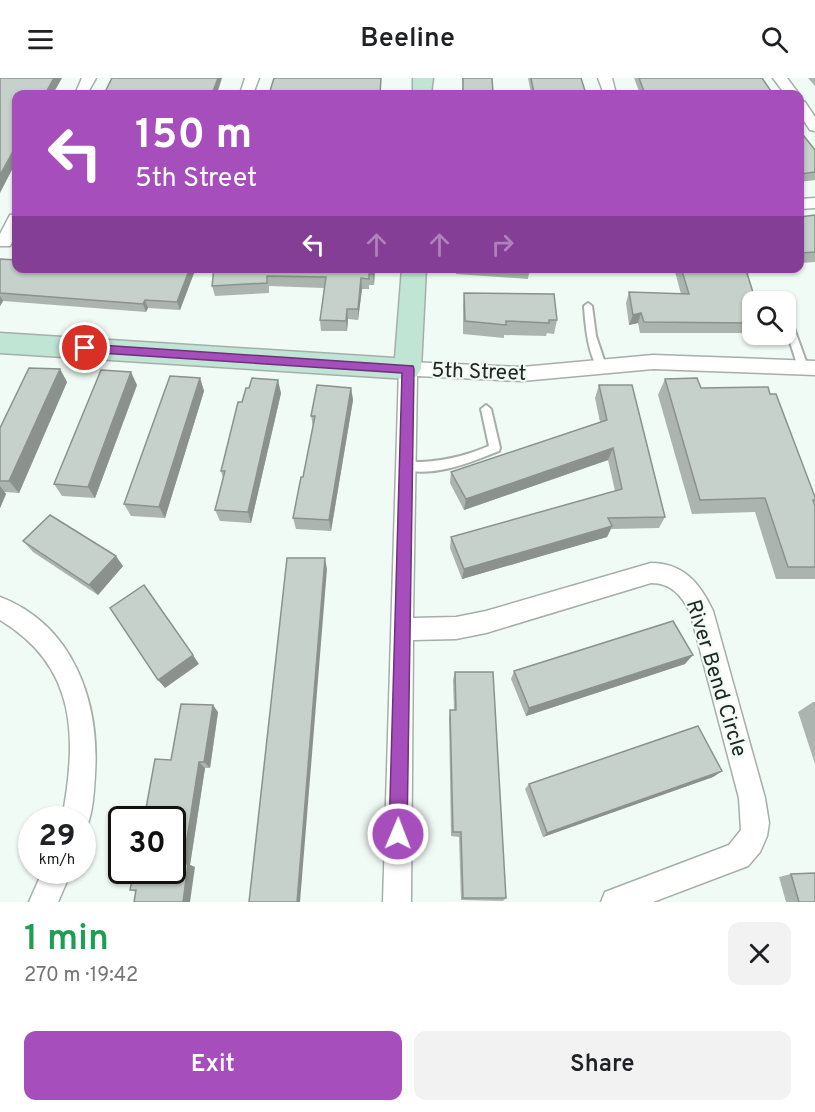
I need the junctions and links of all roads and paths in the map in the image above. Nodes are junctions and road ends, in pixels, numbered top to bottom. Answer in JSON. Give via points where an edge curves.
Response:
{"nodes":[{"id":1,"x":804,"y":111,"type":"edge"},
{"id":2,"x":815,"y":127,"type":"edge"},
{"id":3,"x":414,"y":273,"type":"edge"},
{"id":4,"x":588,"y":306,"type":"dead end"},
{"id":5,"x":796,"y":339,"type":"edge"},
{"id":6,"x":0,"y":343,"type":"edge"},
{"id":7,"x":601,"y":366,"type":"junction"},
{"id":8,"x":809,"y":367,"type":"edge"},
{"id":9,"x":408,"y":369,"type":"junction"},
{"id":10,"x":486,"y":409,"type":"dead end"},
{"id":11,"x":404,"y":466,"type":"junction"},
{"id":12,"x":0,"y":608,"type":"edge"},
{"id":13,"x":401,"y":629,"type":"junction"},
{"id":14,"x":78,"y":806,"type":"edge"},
{"id":15,"x":51,"y":884,"type":"edge"},
{"id":16,"x":43,"y":902,"type":"edge"},
{"id":17,"x":397,"y":902,"type":"edge"},
{"id":18,"x":615,"y":902,"type":"edge"}],
"edges":[{"from":1,"to":2,"type":"street"},
{"from":3,"to":9,"type":"street"},
{"from":4,"to":7,"type":"lane","via":[[591,336]]},
{"from":5,"to":8,"type":"lane"},
{"from":6,"to":9,"type":"street","name":"5th Street"},
{"from":7,"to":8,"type":"street","name":"5th Street","via":[[653,362]]},
{"from":7,"to":9,"type":"street","name":"5th Street","via":[[522,374]]},
{"from":9,"to":11,"type":"street"},
{"from":10,"to":11,"type":"lane","via":[[495,448],[455,465]]},
{"from":11,"to":13,"type":"street"},
{"from":12,"to":14,"type":"street","via":[[45,640],[66,669],[80,704],[85,760]]},
{"from":13,"to":17,"type":"street"},
{"from":13,"to":18,"type":"street","name":"River Bend Circle","via":[[456,628],[486,622],[651,573],[670,575],[689,588],[701,610],[750,788],[755,834],[738,856]]},
{"from":15,"to":16,"type":"street"}]}
